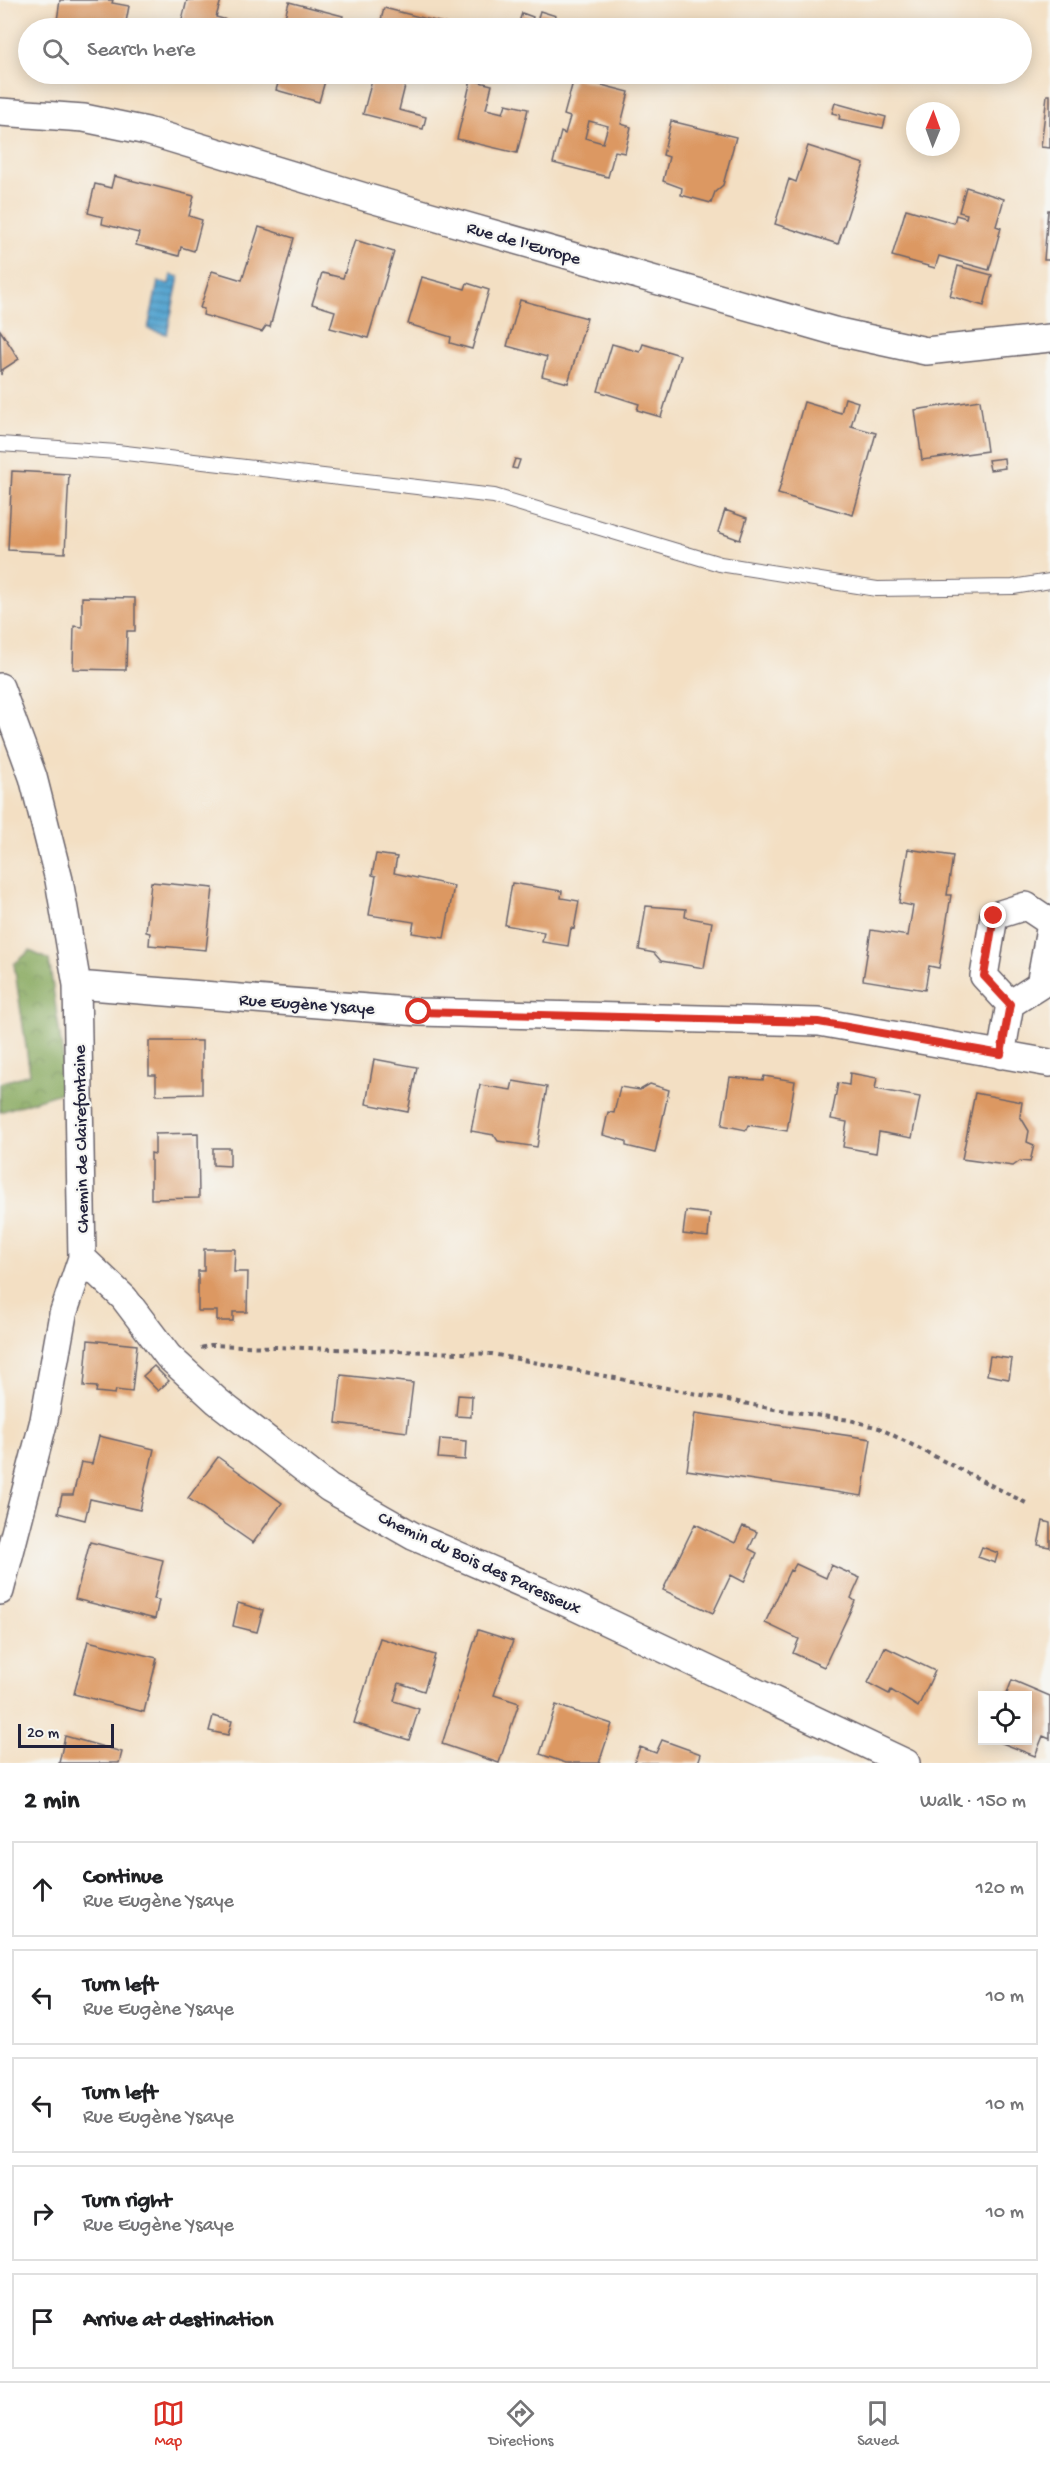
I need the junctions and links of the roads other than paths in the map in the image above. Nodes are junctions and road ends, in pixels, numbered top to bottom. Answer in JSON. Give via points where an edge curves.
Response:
{"nodes":[{"id":1,"x":0,"y":112,"type":"edge"},
{"id":2,"x":1050,"y":338,"type":"edge"},
{"id":3,"x":0,"y":444,"type":"edge"},
{"id":4,"x":1050,"y":581,"type":"edge"},
{"id":5,"x":0,"y":687,"type":"edge"},
{"id":6,"x":1050,"y":922,"type":"edge"},
{"id":7,"x":1050,"y":928,"type":"edge"},
{"id":8,"x":77,"y":985,"type":"junction"},
{"id":9,"x":1010,"y":1004,"type":"junction"},
{"id":10,"x":1001,"y":1054,"type":"junction"},
{"id":11,"x":1050,"y":1063,"type":"edge"},
{"id":12,"x":82,"y":1257,"type":"junction"},
{"id":13,"x":0,"y":1591,"type":"edge"},
{"id":14,"x":906,"y":1763,"type":"edge"}],
"edges":[{"from":1,"to":2,"type":"street","name":"Rue de l'Europe","via":[[84,118],[147,131],[834,331],[926,351]]},
{"from":3,"to":4,"type":"lane","via":[[117,452],[494,496],[720,564],[877,589],[1013,586]]},
{"from":5,"to":8,"type":"street","name":"Chemin de Clairefontaine","via":[[36,788],[59,880]]},
{"from":6,"to":9,"type":"street","via":[[1026,906],[994,916],[984,976]]},
{"from":7,"to":9,"type":"street","via":[[1040,985]]},
{"from":8,"to":10,"type":"street","name":"Rue Eugène Ysaye","via":[[430,1012],[819,1022]]},
{"from":8,"to":12,"type":"street","name":"Chemin de Clairefontaine"},
{"from":9,"to":10,"type":"street"},
{"from":10,"to":11,"type":"street","name":"Rue Eugène Ysaye"},
{"from":12,"to":13,"type":"street","name":"Chemin de Clairefontaine","via":[[63,1314],[44,1420]]},
{"from":12,"to":14,"type":"street","name":"Chemin du Bois des Paresseux","via":[[124,1298],[168,1356],[217,1401],[329,1488],[413,1536],[563,1601]]}]}
